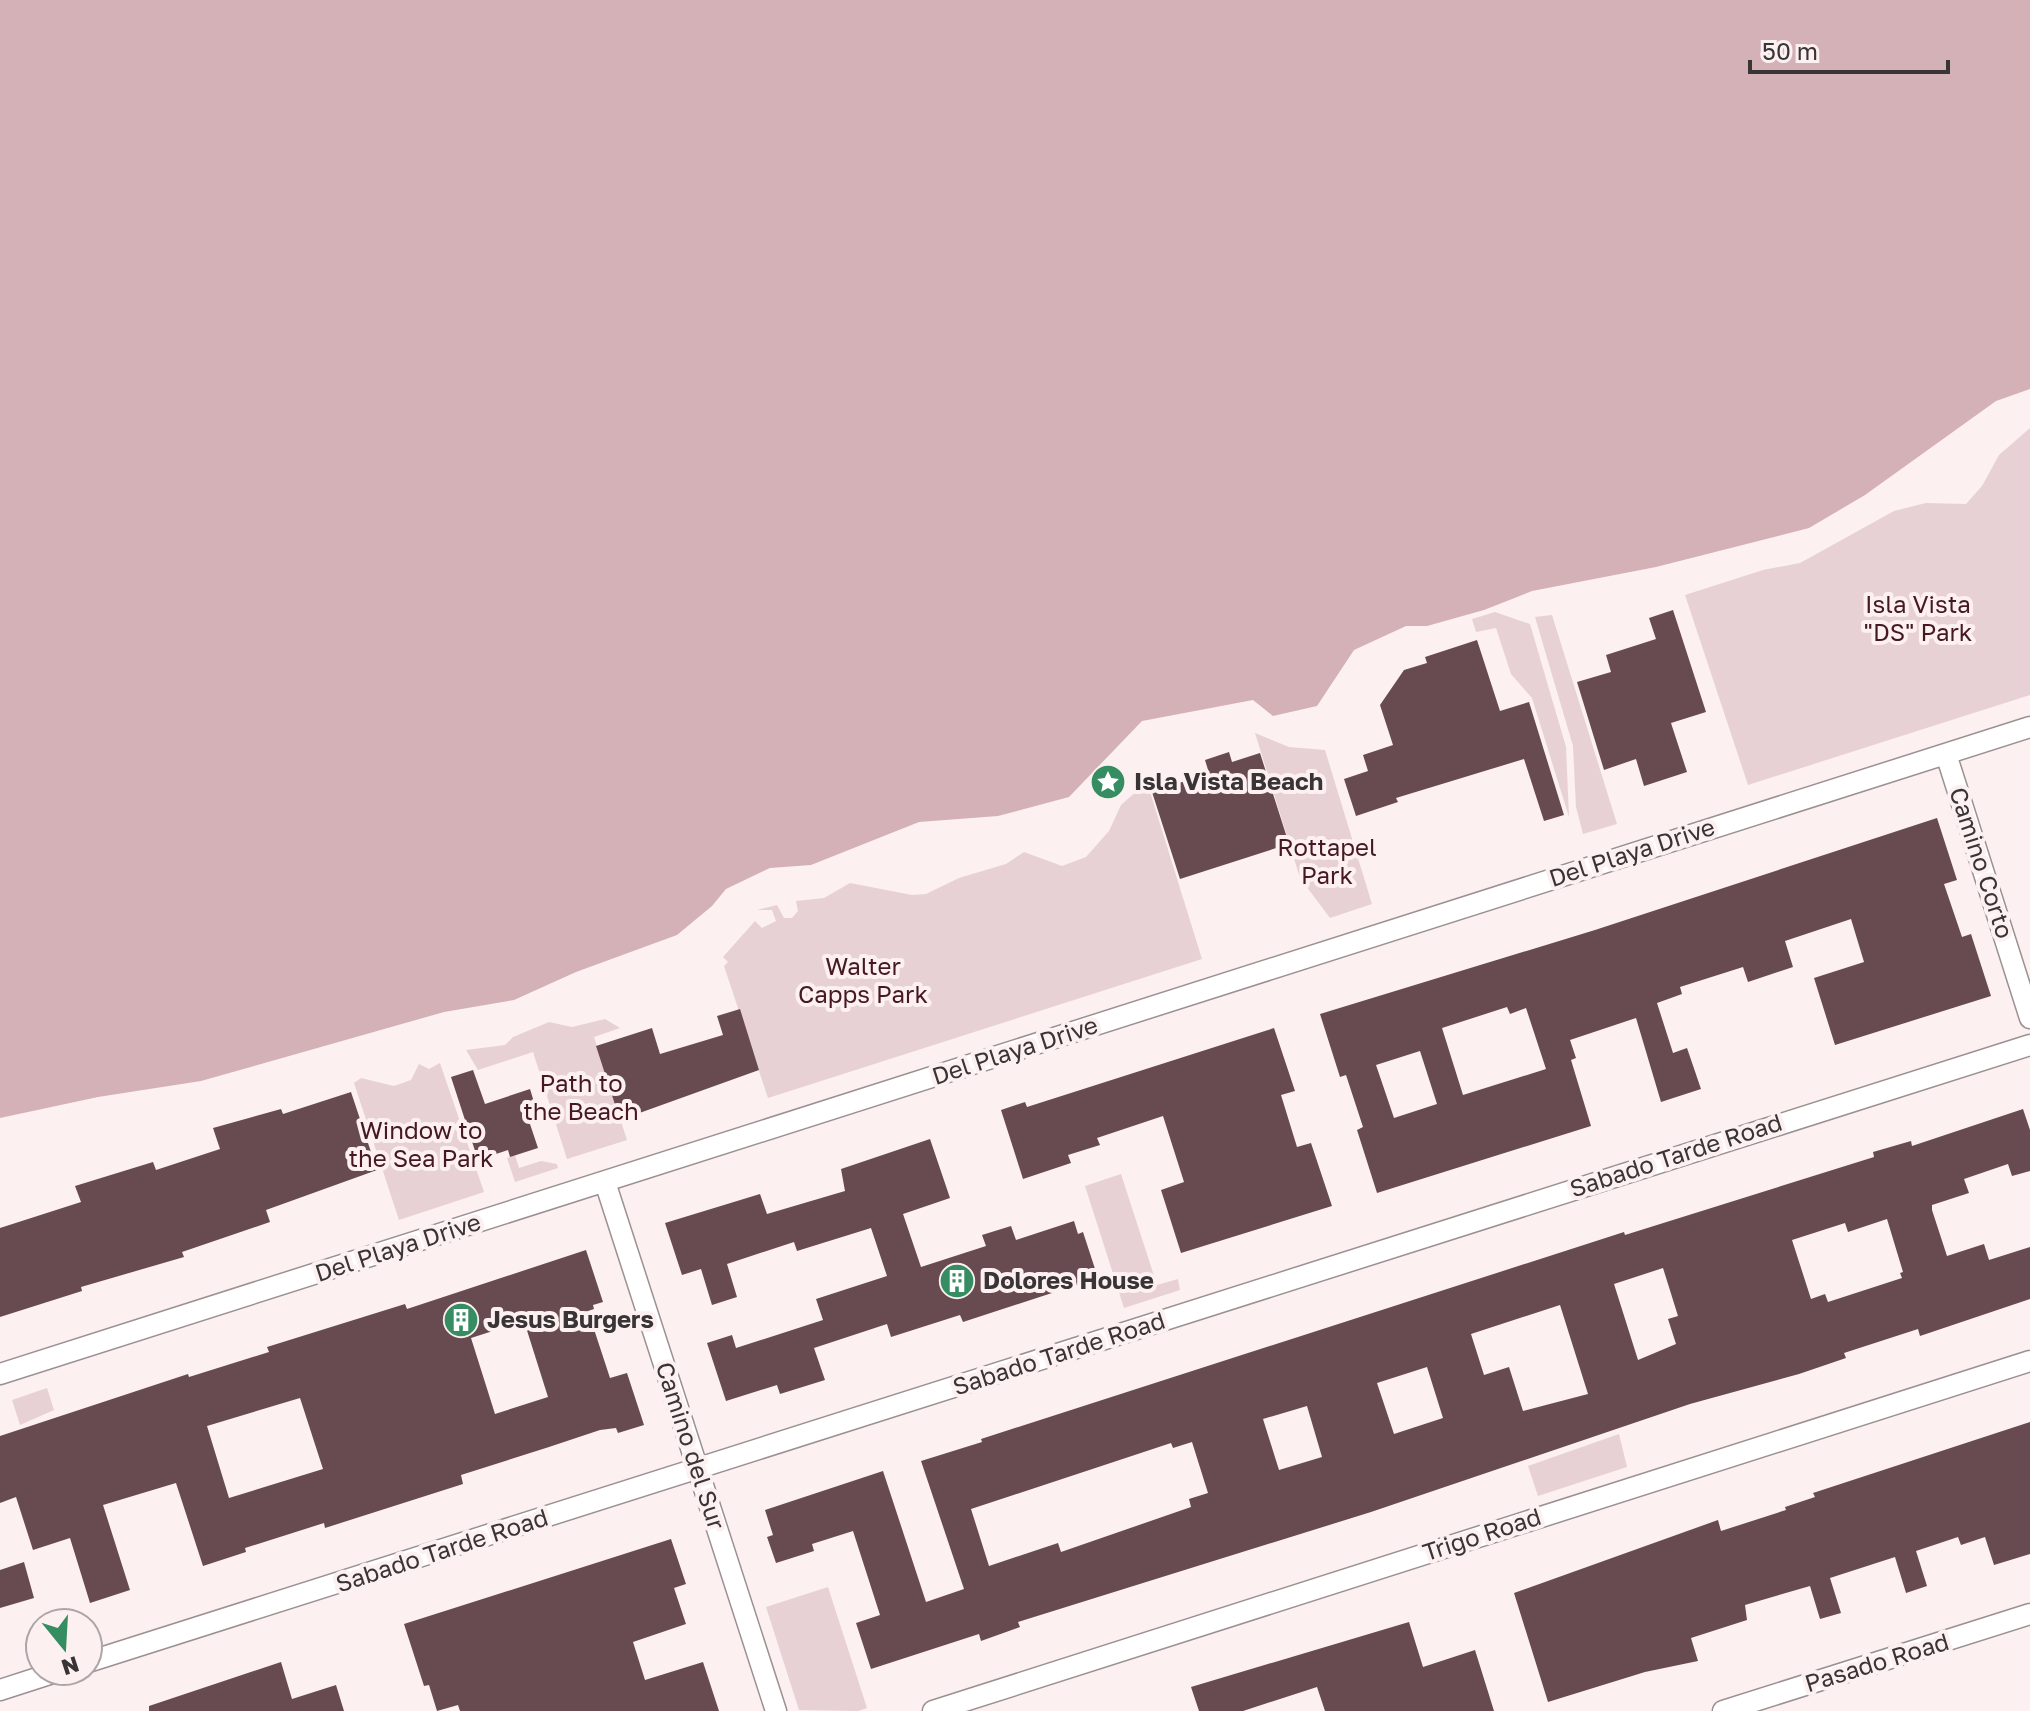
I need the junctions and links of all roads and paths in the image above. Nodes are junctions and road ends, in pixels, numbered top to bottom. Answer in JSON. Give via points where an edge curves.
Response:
{"nodes":[{"id":1,"x":2030,"y":727,"type":"edge"},
{"id":2,"x":1946,"y":754,"type":"junction"},
{"id":3,"x":2030,"y":1018,"type":"edge"},
{"id":4,"x":2030,"y":1045,"type":"edge"},
{"id":5,"x":605,"y":1182,"type":"junction"},
{"id":6,"x":2030,"y":1361,"type":"edge"},
{"id":7,"x":0,"y":1374,"type":"edge"},
{"id":8,"x":698,"y":1470,"type":"junction"},
{"id":9,"x":2030,"y":1614,"type":"edge"},
{"id":10,"x":104,"y":1657,"type":"edge"},
{"id":11,"x":24,"y":1682,"type":"edge"},
{"id":12,"x":0,"y":1690,"type":"edge"},
{"id":13,"x":776,"y":1711,"type":"edge"},
{"id":14,"x":933,"y":1711,"type":"edge"},
{"id":15,"x":1723,"y":1711,"type":"edge"}],
"edges":[{"from":1,"to":2,"type":"street","name":"Del Playa Drive"},
{"from":2,"to":3,"type":"street","name":"Camino Corto"},
{"from":2,"to":5,"type":"street","name":"Del Playa Drive"},
{"from":4,"to":8,"type":"street","name":"Sabado Tarde Road"},
{"from":5,"to":7,"type":"street","name":"Del Playa Drive"},
{"from":5,"to":8,"type":"street","name":"Camino del Sur"},
{"from":6,"to":14,"type":"street","name":"Trigo Road"},
{"from":8,"to":10,"type":"street","name":"Sabado Tarde Road"},
{"from":8,"to":13,"type":"street","name":"Camino del Sur"},
{"from":9,"to":15,"type":"street","name":"Pasado Road"},
{"from":11,"to":12,"type":"street"}]}
